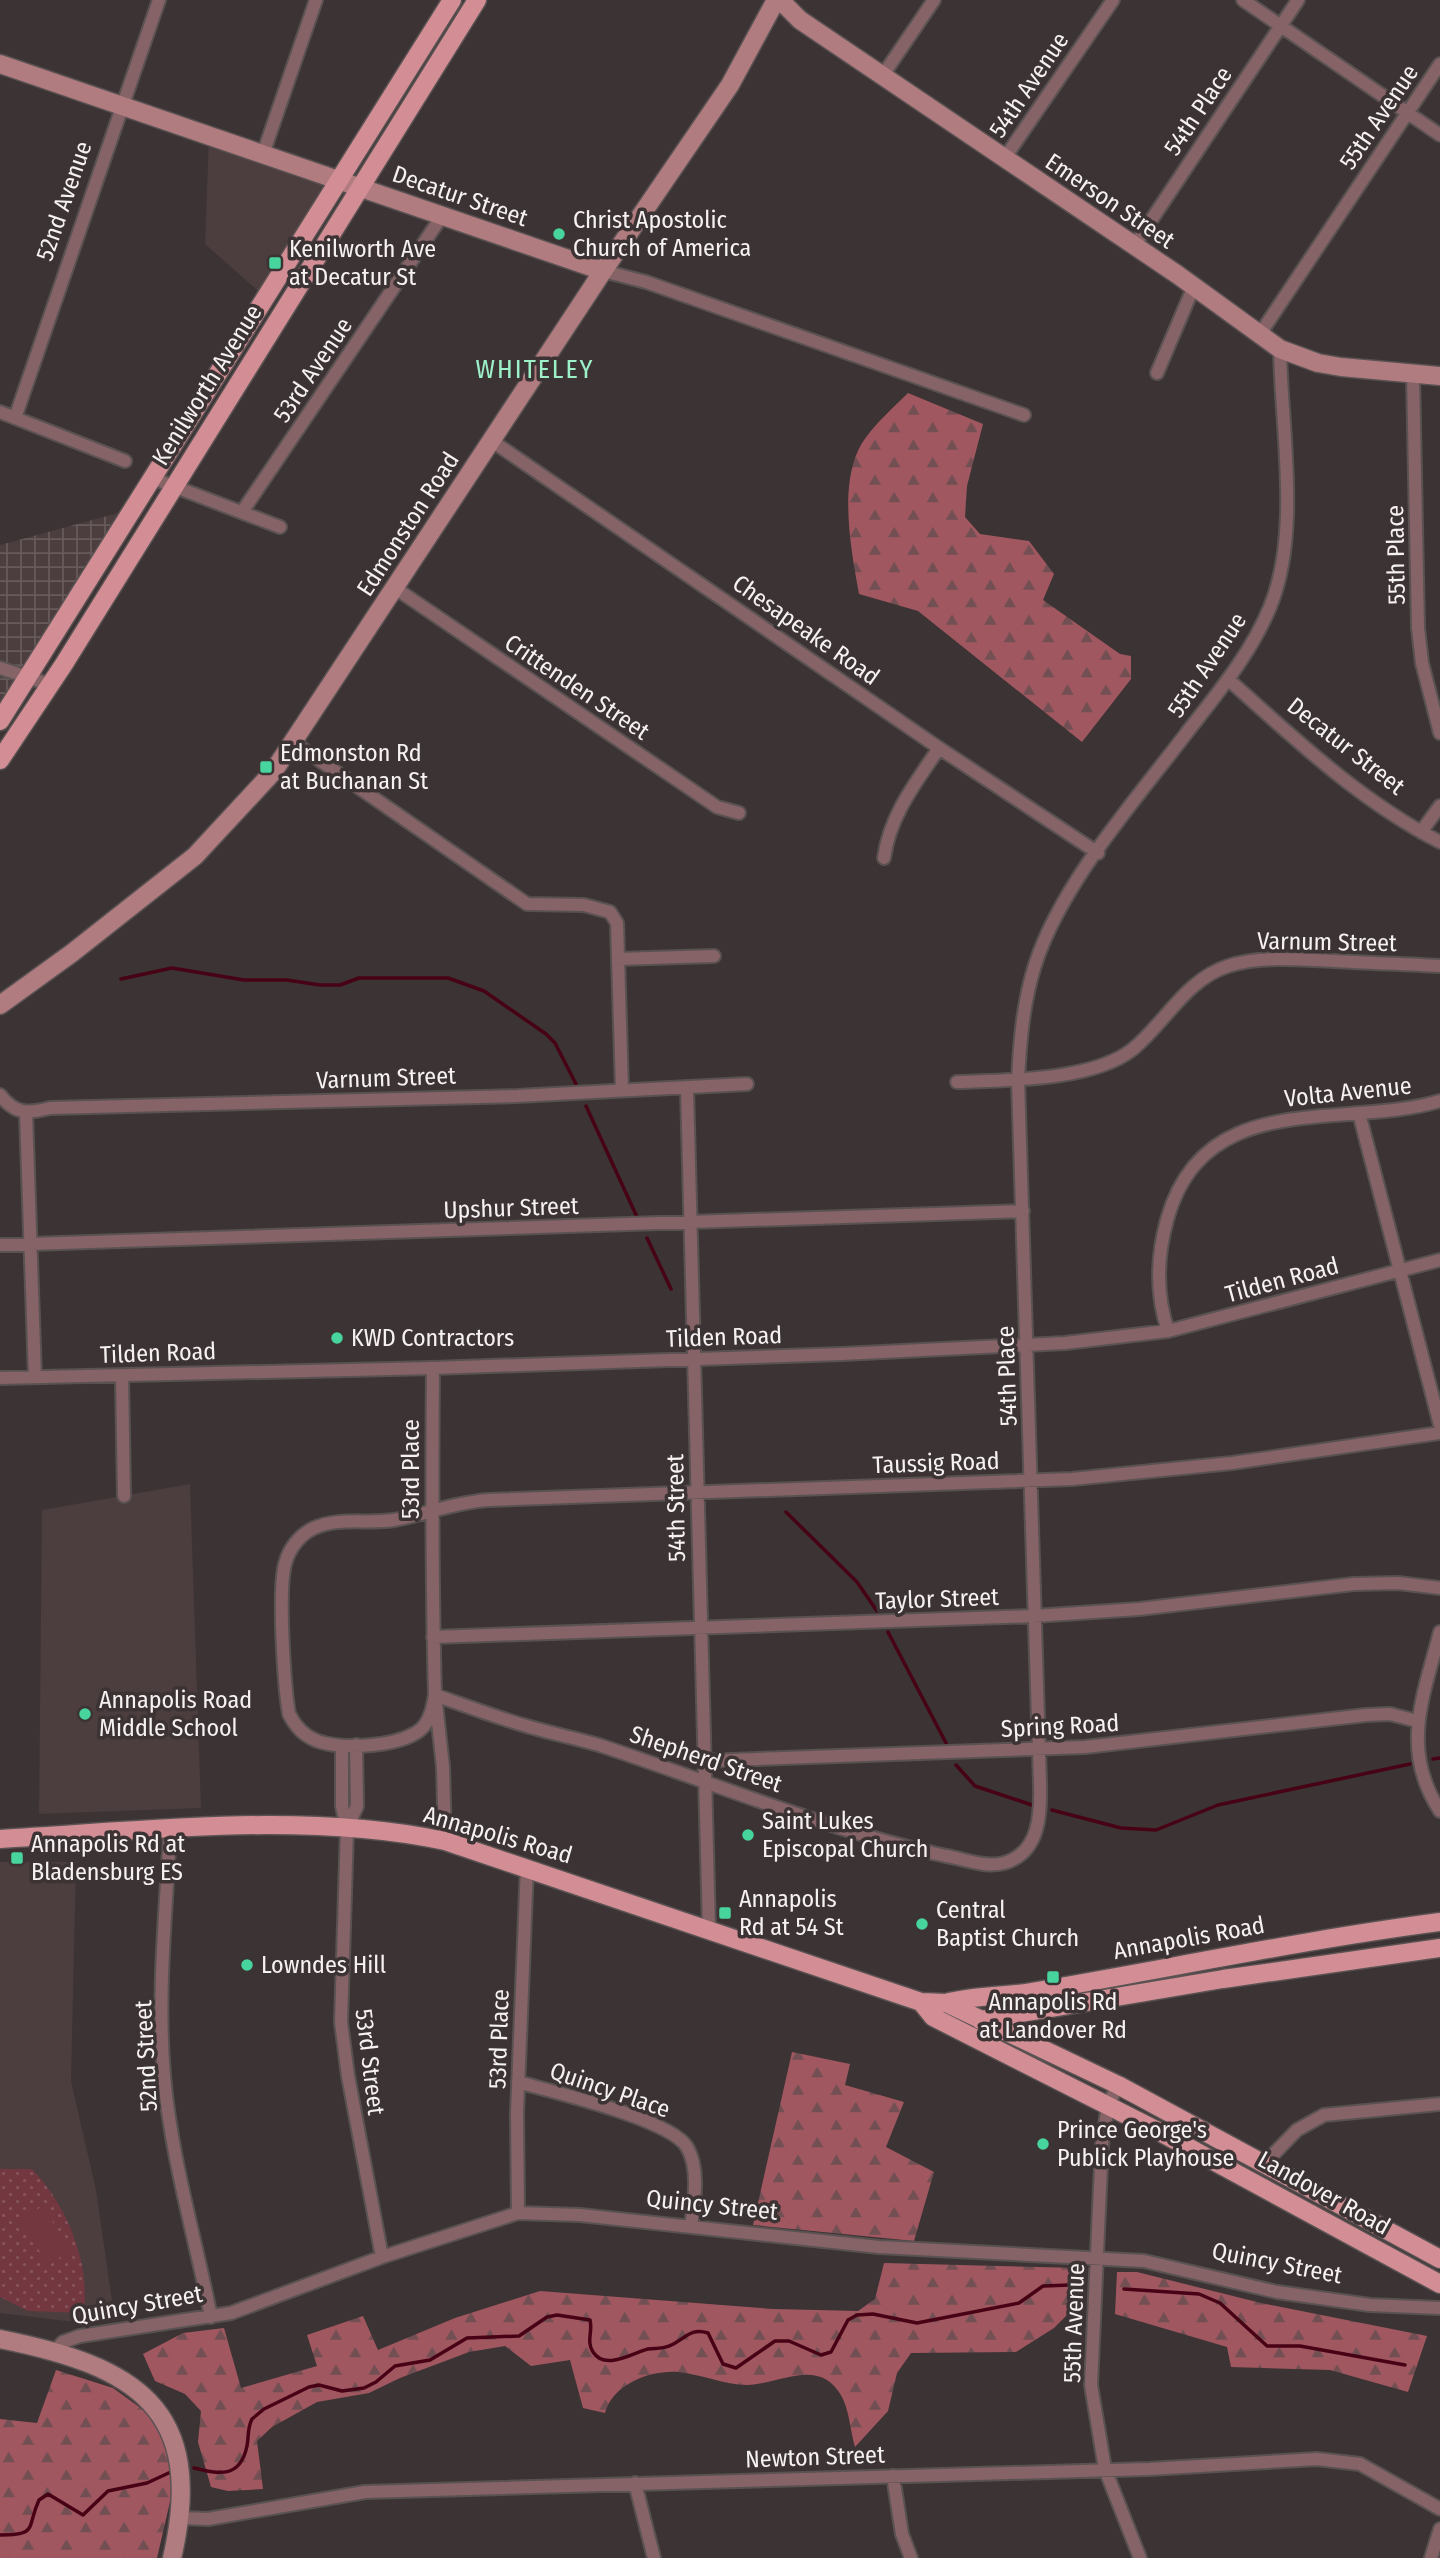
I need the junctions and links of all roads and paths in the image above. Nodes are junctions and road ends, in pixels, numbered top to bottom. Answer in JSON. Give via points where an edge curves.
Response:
{"nodes":[{"id":1,"x":159,"y":0,"type":"edge"},
{"id":2,"x":316,"y":0,"type":"edge"},
{"id":3,"x":452,"y":0,"type":"edge"},
{"id":4,"x":477,"y":0,"type":"edge"},
{"id":5,"x":778,"y":0,"type":"edge"},
{"id":6,"x":934,"y":0,"type":"edge"},
{"id":7,"x":1113,"y":0,"type":"edge"},
{"id":8,"x":1243,"y":0,"type":"edge"},
{"id":9,"x":1298,"y":0,"type":"edge"},
{"id":10,"x":1281,"y":26,"type":"junction"},
{"id":11,"x":0,"y":64,"type":"edge"},
{"id":12,"x":1440,"y":64,"type":"edge"},
{"id":13,"x":883,"y":75,"type":"junction"},
{"id":14,"x":122,"y":106,"type":"junction"},
{"id":15,"x":1407,"y":113,"type":"junction"},
{"id":16,"x":1440,"y":135,"type":"edge"},
{"id":17,"x":263,"y":154,"type":"junction"},
{"id":18,"x":1004,"y":159,"type":"junction"},
{"id":19,"x":338,"y":180,"type":"junction"},
{"id":20,"x":360,"y":188,"type":"junction"},
{"id":21,"x":442,"y":216,"type":"junction"},
{"id":22,"x":1134,"y":246,"type":"junction"},
{"id":23,"x":603,"y":271,"type":"junction"},
{"id":24,"x":1194,"y":286,"type":"junction"},
{"id":25,"x":1260,"y":334,"type":"junction"},
{"id":26,"x":1280,"y":349,"type":"junction"},
{"id":27,"x":1157,"y":373,"type":"dead end"},
{"id":28,"x":1413,"y":374,"type":"junction"},
{"id":29,"x":1440,"y":376,"type":"edge"},
{"id":30,"x":0,"y":412,"type":"edge"},
{"id":31,"x":1024,"y":415,"type":"dead end"},
{"id":32,"x":15,"y":418,"type":"junction"},
{"id":33,"x":492,"y":440,"type":"junction"},
{"id":34,"x":125,"y":461,"type":"dead end"},
{"id":35,"x":152,"y":478,"type":"junction"},
{"id":36,"x":173,"y":486,"type":"junction"},
{"id":37,"x":242,"y":512,"type":"junction"},
{"id":38,"x":280,"y":527,"type":"dead end"},
{"id":39,"x":395,"y":588,"type":"junction"},
{"id":40,"x":0,"y":668,"type":"edge"},
{"id":41,"x":28,"y":678,"type":"junction"},
{"id":42,"x":1229,"y":680,"type":"junction"},
{"id":43,"x":51,"y":685,"type":"junction"},
{"id":44,"x":0,"y":721,"type":"edge"},
{"id":45,"x":1440,"y":733,"type":"edge"},
{"id":46,"x":293,"y":742,"type":"junction"},
{"id":47,"x":939,"y":748,"type":"junction"},
{"id":48,"x":0,"y":760,"type":"edge"},
{"id":49,"x":1440,"y":806,"type":"edge"},
{"id":50,"x":739,"y":813,"type":"dead end"},
{"id":51,"x":1421,"y":832,"type":"junction"},
{"id":52,"x":1440,"y":842,"type":"edge"},
{"id":53,"x":1098,"y":853,"type":"junction"},
{"id":54,"x":884,"y":858,"type":"dead end"},
{"id":55,"x":618,"y":954,"type":"junction"},
{"id":56,"x":714,"y":956,"type":"dead end"},
{"id":57,"x":1440,"y":966,"type":"edge"},
{"id":58,"x":0,"y":1005,"type":"edge"},
{"id":59,"x":1018,"y":1080,"type":"junction"},
{"id":60,"x":957,"y":1082,"type":"dead end"},
{"id":61,"x":747,"y":1084,"type":"dead end"},
{"id":62,"x":687,"y":1088,"type":"junction"},
{"id":63,"x":622,"y":1090,"type":"junction"},
{"id":64,"x":0,"y":1095,"type":"edge"},
{"id":65,"x":1440,"y":1101,"type":"edge"},
{"id":66,"x":26,"y":1113,"type":"junction"},
{"id":67,"x":1359,"y":1113,"type":"junction"},
{"id":68,"x":1023,"y":1212,"type":"junction"},
{"id":69,"x":690,"y":1223,"type":"junction"},
{"id":70,"x":30,"y":1244,"type":"junction"},
{"id":71,"x":0,"y":1245,"type":"edge"},
{"id":72,"x":1440,"y":1260,"type":"edge"},
{"id":73,"x":1398,"y":1271,"type":"junction"},
{"id":74,"x":1168,"y":1331,"type":"junction"},
{"id":75,"x":1028,"y":1346,"type":"junction"},
{"id":76,"x":694,"y":1359,"type":"junction"},
{"id":77,"x":433,"y":1368,"type":"junction"},
{"id":78,"x":122,"y":1376,"type":"junction"},
{"id":79,"x":35,"y":1377,"type":"junction"},
{"id":80,"x":0,"y":1378,"type":"edge"},
{"id":81,"x":1440,"y":1426,"type":"edge"},
{"id":82,"x":1440,"y":1433,"type":"edge"},
{"id":83,"x":1031,"y":1482,"type":"junction"},
{"id":84,"x":697,"y":1493,"type":"junction"},
{"id":85,"x":124,"y":1496,"type":"dead end"},
{"id":86,"x":432,"y":1508,"type":"junction"},
{"id":87,"x":1440,"y":1588,"type":"edge"},
{"id":88,"x":1034,"y":1616,"type":"junction"},
{"id":89,"x":701,"y":1628,"type":"junction"},
{"id":90,"x":1440,"y":1632,"type":"edge"},
{"id":91,"x":433,"y":1637,"type":"junction"},
{"id":92,"x":435,"y":1695,"type":"junction"},
{"id":93,"x":1417,"y":1721,"type":"junction"},
{"id":94,"x":342,"y":1745,"type":"junction"},
{"id":95,"x":356,"y":1745,"type":"junction"},
{"id":96,"x":1039,"y":1749,"type":"junction"},
{"id":97,"x":704,"y":1761,"type":"junction"},
{"id":98,"x":704,"y":1781,"type":"junction"},
{"id":99,"x":1440,"y":1811,"type":"edge"},
{"id":100,"x":347,"y":1829,"type":"junction"},
{"id":101,"x":170,"y":1831,"type":"junction"},
{"id":102,"x":0,"y":1839,"type":"edge"},
{"id":103,"x":445,"y":1841,"type":"junction"},
{"id":104,"x":966,"y":1860,"type":"joint"},
{"id":105,"x":527,"y":1867,"type":"junction"},
{"id":106,"x":1440,"y":1922,"type":"edge"},
{"id":107,"x":709,"y":1928,"type":"junction"},
{"id":108,"x":1440,"y":1948,"type":"edge"},
{"id":109,"x":921,"y":2002,"type":"junction"},
{"id":110,"x":946,"y":2003,"type":"junction"},
{"id":111,"x":1031,"y":2012,"type":"junction"},
{"id":112,"x":979,"y":2020,"type":"junction"},
{"id":113,"x":956,"y":2027,"type":"junction"},
{"id":114,"x":1029,"y":2041,"type":"junction"},
{"id":115,"x":518,"y":2082,"type":"junction"},
{"id":116,"x":1118,"y":2085,"type":"junction"},
{"id":117,"x":1440,"y":2104,"type":"edge"},
{"id":118,"x":1108,"y":2105,"type":"junction"},
{"id":119,"x":1265,"y":2164,"type":"junction"},
{"id":120,"x":518,"y":2213,"type":"junction"},
{"id":121,"x":691,"y":2227,"type":"junction"},
{"id":122,"x":382,"y":2257,"type":"junction"},
{"id":123,"x":1097,"y":2258,"type":"junction"},
{"id":124,"x":1440,"y":2259,"type":"edge"},
{"id":125,"x":1440,"y":2274,"type":"edge"},
{"id":126,"x":1440,"y":2284,"type":"edge"},
{"id":127,"x":1440,"y":2308,"type":"edge"},
{"id":128,"x":211,"y":2317,"type":"junction"},
{"id":129,"x":0,"y":2339,"type":"edge"},
{"id":130,"x":54,"y":2352,"type":"junction"},
{"id":131,"x":1105,"y":2469,"type":"junction"},
{"id":132,"x":893,"y":2476,"type":"junction"},
{"id":133,"x":635,"y":2483,"type":"junction"},
{"id":134,"x":1440,"y":2509,"type":"edge"},
{"id":135,"x":181,"y":2518,"type":"junction"},
{"id":136,"x":1440,"y":2529,"type":"edge"},
{"id":137,"x":172,"y":2558,"type":"edge"},
{"id":138,"x":654,"y":2558,"type":"edge"},
{"id":139,"x":911,"y":2558,"type":"edge"},
{"id":140,"x":1140,"y":2558,"type":"edge"},
{"id":141,"x":1431,"y":2558,"type":"edge"}],
"edges":[{"from":1,"to":14,"type":"street","name":"52nd Avenue"},
{"from":2,"to":17,"type":"street"},
{"from":3,"to":19,"type":"main road","name":"Kenilworth Avenue"},
{"from":4,"to":20,"type":"main road","name":"Kenilworth Avenue"},
{"from":5,"to":13,"type":"street","name":"Emerson Street"},
{"from":5,"to":23,"type":"street","name":"Edmonston Road","via":[[730,85]]},
{"from":6,"to":13,"type":"street"},
{"from":7,"to":18,"type":"street","name":"54th Avenue"},
{"from":8,"to":10,"type":"street"},
{"from":9,"to":10,"type":"street","name":"54th Place"},
{"from":10,"to":15,"type":"street"},
{"from":10,"to":22,"type":"street","name":"54th Place"},
{"from":11,"to":14,"type":"street","name":"Decatur Street"},
{"from":12,"to":15,"type":"street","name":"55th Avenue"},
{"from":13,"to":18,"type":"street","name":"Emerson Street"},
{"from":14,"to":17,"type":"street","name":"Decatur Street"},
{"from":14,"to":32,"type":"street","name":"52nd Avenue"},
{"from":15,"to":16,"type":"street"},
{"from":15,"to":25,"type":"street","name":"55th Avenue"},
{"from":17,"to":19,"type":"street","name":"Decatur Street"},
{"from":18,"to":22,"type":"street","name":"Emerson Street"},
{"from":19,"to":20,"type":"street","name":"Decatur Street"},
{"from":19,"to":35,"type":"main road","name":"Kenilworth Avenue"},
{"from":20,"to":21,"type":"street","name":"Decatur Street"},
{"from":20,"to":36,"type":"main road","name":"Kenilworth Avenue"},
{"from":21,"to":23,"type":"street","name":"Decatur Street"},
{"from":21,"to":37,"type":"street","name":"53rd Avenue"},
{"from":22,"to":24,"type":"street","name":"Emerson Street"},
{"from":23,"to":31,"type":"street","name":"Decatur Street","via":[[646,282]]},
{"from":23,"to":33,"type":"street","name":"Edmonston Road"},
{"from":24,"to":25,"type":"street","name":"Emerson Street"},
{"from":24,"to":27,"type":"street"},
{"from":25,"to":26,"type":"street","name":"Emerson Street"},
{"from":26,"to":28,"type":"street","name":"Emerson Street","via":[[1318,363]]},
{"from":26,"to":42,"type":"street","name":"55th Avenue","via":[[1286,488],[1280,572],[1270,608]]},
{"from":28,"to":29,"type":"street","name":"Emerson Street"},
{"from":28,"to":45,"type":"street","name":"55th Place","via":[[1418,628]]},
{"from":30,"to":32,"type":"street"},
{"from":32,"to":34,"type":"street"},
{"from":33,"to":39,"type":"street","name":"Edmonston Road"},
{"from":33,"to":47,"type":"street","name":"Chesapeake Road"},
{"from":35,"to":36,"type":"street"},
{"from":35,"to":41,"type":"main road","name":"Kenilworth Avenue"},
{"from":36,"to":37,"type":"street"},
{"from":36,"to":43,"type":"main road","name":"Kenilworth Avenue"},
{"from":37,"to":38,"type":"street"},
{"from":39,"to":46,"type":"street","name":"Edmonston Road"},
{"from":39,"to":50,"type":"street","name":"Crittenden Street","via":[[717,807]]},
{"from":40,"to":41,"type":"street"},
{"from":41,"to":43,"type":"street"},
{"from":41,"to":44,"type":"main road","name":"Kenilworth Avenue"},
{"from":42,"to":51,"type":"street","name":"Decatur Street","via":[[1332,771]]},
{"from":42,"to":53,"type":"street","name":"55th Avenue"},
{"from":43,"to":48,"type":"main road","name":"Kenilworth Avenue"},
{"from":46,"to":55,"type":"street","via":[[527,904],[584,905],[610,912],[617,923]]},
{"from":46,"to":58,"type":"street","name":"Edmonston Road","via":[[252,798],[195,856]]},
{"from":47,"to":53,"type":"street","name":"Chesapeake Road"},
{"from":47,"to":54,"type":"street","via":[[902,803],[887,835]]},
{"from":49,"to":51,"type":"street"},
{"from":51,"to":52,"type":"street","name":"Decatur Street"},
{"from":53,"to":59,"type":"street","name":"54th Place","via":[[1064,901],[1035,964]]},
{"from":55,"to":56,"type":"street"},
{"from":55,"to":63,"type":"street"},
{"from":57,"to":59,"type":"street","name":"Varnum Street","via":[[1291,959],[1227,966],[1204,977],[1133,1049],[1114,1060]]},
{"from":59,"to":60,"type":"street","name":"Varnum Street"},
{"from":59,"to":68,"type":"street","name":"54th Place"},
{"from":61,"to":62,"type":"street","name":"Varnum Street"},
{"from":62,"to":63,"type":"street","name":"Varnum Street"},
{"from":62,"to":69,"type":"street","name":"54th Street"},
{"from":63,"to":66,"type":"street","name":"Varnum Street","via":[[50,1108]]},
{"from":64,"to":66,"type":"street","via":[[9,1107]]},
{"from":65,"to":67,"type":"street","name":"Volta Avenue"},
{"from":66,"to":70,"type":"street"},
{"from":67,"to":73,"type":"street"},
{"from":67,"to":74,"type":"street","name":"Volta Avenue","via":[[1306,1115],[1261,1125],[1222,1143],[1188,1174],[1169,1213],[1159,1262]]},
{"from":68,"to":69,"type":"street","name":"Upshur Street"},
{"from":68,"to":75,"type":"street","name":"54th Place"},
{"from":69,"to":70,"type":"street","name":"Upshur Street"},
{"from":69,"to":76,"type":"street","name":"54th Street"},
{"from":70,"to":71,"type":"street","name":"Upshur Street"},
{"from":70,"to":79,"type":"street"},
{"from":72,"to":73,"type":"street","name":"Tilden Road"},
{"from":73,"to":74,"type":"street","name":"Tilden Road"},
{"from":73,"to":81,"type":"street"},
{"from":74,"to":75,"type":"street","name":"Tilden Road"},
{"from":75,"to":76,"type":"street","name":"Tilden Road"},
{"from":75,"to":83,"type":"street","name":"54th Place"},
{"from":76,"to":77,"type":"street","name":"Tilden Road"},
{"from":76,"to":84,"type":"street","name":"54th Street"},
{"from":77,"to":78,"type":"street","name":"Tilden Road"},
{"from":77,"to":86,"type":"street","name":"53rd Place"},
{"from":78,"to":79,"type":"street","name":"Tilden Road"},
{"from":78,"to":85,"type":"street"},
{"from":79,"to":80,"type":"street","name":"Tilden Road"},
{"from":82,"to":83,"type":"street","name":"Taussig Road","via":[[1194,1468]]},
{"from":83,"to":84,"type":"street","name":"Taussig Road"},
{"from":83,"to":88,"type":"street","name":"54th Place"},
{"from":84,"to":86,"type":"street","name":"Taussig Road","via":[[488,1500]]},
{"from":84,"to":89,"type":"street","name":"54th Street"},
{"from":86,"to":91,"type":"street","name":"53rd Place"},
{"from":86,"to":94,"type":"street","via":[[392,1520],[314,1528],[290,1551],[283,1584],[289,1714],[306,1736]]},
{"from":87,"to":88,"type":"street","name":"Taylor Street","via":[[1354,1584]]},
{"from":88,"to":89,"type":"street","name":"Taylor Street"},
{"from":88,"to":96,"type":"street","name":"54th Place"},
{"from":89,"to":91,"type":"street","name":"Taylor Street"},
{"from":89,"to":97,"type":"street","name":"54th Street"},
{"from":90,"to":93,"type":"street"},
{"from":91,"to":92,"type":"street","name":"53rd Place"},
{"from":92,"to":95,"type":"street","name":"53rd Place","via":[[428,1721],[415,1734],[394,1742]]},
{"from":92,"to":98,"type":"street","name":"Shepherd Street"},
{"from":92,"to":103,"type":"street","name":"53rd Place"},
{"from":93,"to":96,"type":"street","name":"Spring Road","via":[[1390,1714],[1366,1715],[1145,1742]]},
{"from":93,"to":99,"type":"street","via":[[1421,1773]]},
{"from":94,"to":95,"type":"street","name":"53rd Place"},
{"from":94,"to":100,"type":"street","via":[[342,1806]]},
{"from":95,"to":100,"type":"street","via":[[357,1806]]},
{"from":96,"to":97,"type":"street","name":"Spring Road"},
{"from":96,"to":104,"type":"street","name":"54th Place","via":[[1041,1809],[1029,1844],[1005,1863]]},
{"from":97,"to":98,"type":"street","name":"54th Street"},
{"from":98,"to":104,"type":"street","name":"Shepherd Street","via":[[865,1835]]},
{"from":98,"to":107,"type":"street","name":"54th Street"},
{"from":100,"to":101,"type":"main road","name":"Annapolis Road","via":[[300,1825]]},
{"from":100,"to":103,"type":"main road","name":"Annapolis Road"},
{"from":100,"to":122,"type":"street","name":"53rd Street","via":[[341,2022]]},
{"from":101,"to":102,"type":"main road","name":"Annapolis Road"},
{"from":101,"to":128,"type":"street","name":"52nd Street","via":[[164,2076]]},
{"from":103,"to":105,"type":"main road","name":"Annapolis Road"},
{"from":105,"to":107,"type":"main road","name":"Annapolis Road"},
{"from":105,"to":115,"type":"street","name":"53rd Place"},
{"from":106,"to":110,"type":"main road","name":"Annapolis Road"},
{"from":107,"to":109,"type":"main road","name":"Annapolis Road"},
{"from":108,"to":111,"type":"main road","name":"Annapolis Road"},
{"from":109,"to":110,"type":"main road","name":"Landover Road"},
{"from":109,"to":113,"type":"main road","name":"Landover Road","via":[[933,2017]]},
{"from":110,"to":112,"type":"main road","name":"Landover Road"},
{"from":111,"to":112,"type":"main road","name":"Annapolis Road"},
{"from":111,"to":114,"type":"main road"},
{"from":112,"to":113,"type":"main road","name":"Annapolis Road"},
{"from":112,"to":114,"type":"main road","name":"Landover Road"},
{"from":113,"to":118,"type":"main road","name":"Landover Road"},
{"from":114,"to":116,"type":"main road","name":"Landover Road"},
{"from":115,"to":120,"type":"street","name":"53rd Place"},
{"from":115,"to":121,"type":"street","name":"Quincy Place","via":[[654,2124],[679,2138],[693,2166]]},
{"from":116,"to":118,"type":"street","name":"55th Avenue"},
{"from":116,"to":119,"type":"main road","name":"Landover Road"},
{"from":117,"to":119,"type":"street","via":[[1324,2115],[1297,2130]]},
{"from":118,"to":123,"type":"street","name":"55th Avenue"},
{"from":118,"to":126,"type":"main road","name":"Landover Road"},
{"from":119,"to":124,"type":"main road","name":"Landover Road"},
{"from":120,"to":121,"type":"street","name":"Quincy Street"},
{"from":120,"to":122,"type":"street","name":"Quincy Street"},
{"from":121,"to":123,"type":"street","name":"Quincy Street","via":[[879,2247]]},
{"from":122,"to":128,"type":"street","name":"Quincy Street","via":[[255,2306]]},
{"from":123,"to":127,"type":"street","name":"Quincy Street","via":[[1144,2261],[1277,2292],[1370,2305]]},
{"from":123,"to":131,"type":"street","name":"55th Avenue","via":[[1091,2385]]},
{"from":125,"to":126,"type":"street"},
{"from":128,"to":130,"type":"street","name":"Quincy Street","via":[[80,2336],[63,2342]]},
{"from":129,"to":130,"type":"street","name":"Quincy Street"},
{"from":130,"to":135,"type":"street","via":[[127,2383],[162,2416],[173,2435],[181,2467]]},
{"from":131,"to":132,"type":"street","name":"Newton Street"},
{"from":131,"to":134,"type":"street","name":"Newton Street","via":[[1343,2460],[1377,2472]]},
{"from":131,"to":140,"type":"street","name":"55th Avenue"},
{"from":132,"to":133,"type":"street","name":"Newton Street"},
{"from":132,"to":139,"type":"street","via":[[902,2535]]},
{"from":133,"to":135,"type":"street","name":"Newton Street","via":[[365,2492],[200,2520]]},
{"from":133,"to":138,"type":"street"},
{"from":135,"to":137,"type":"street"},
{"from":136,"to":141,"type":"street"}]}
